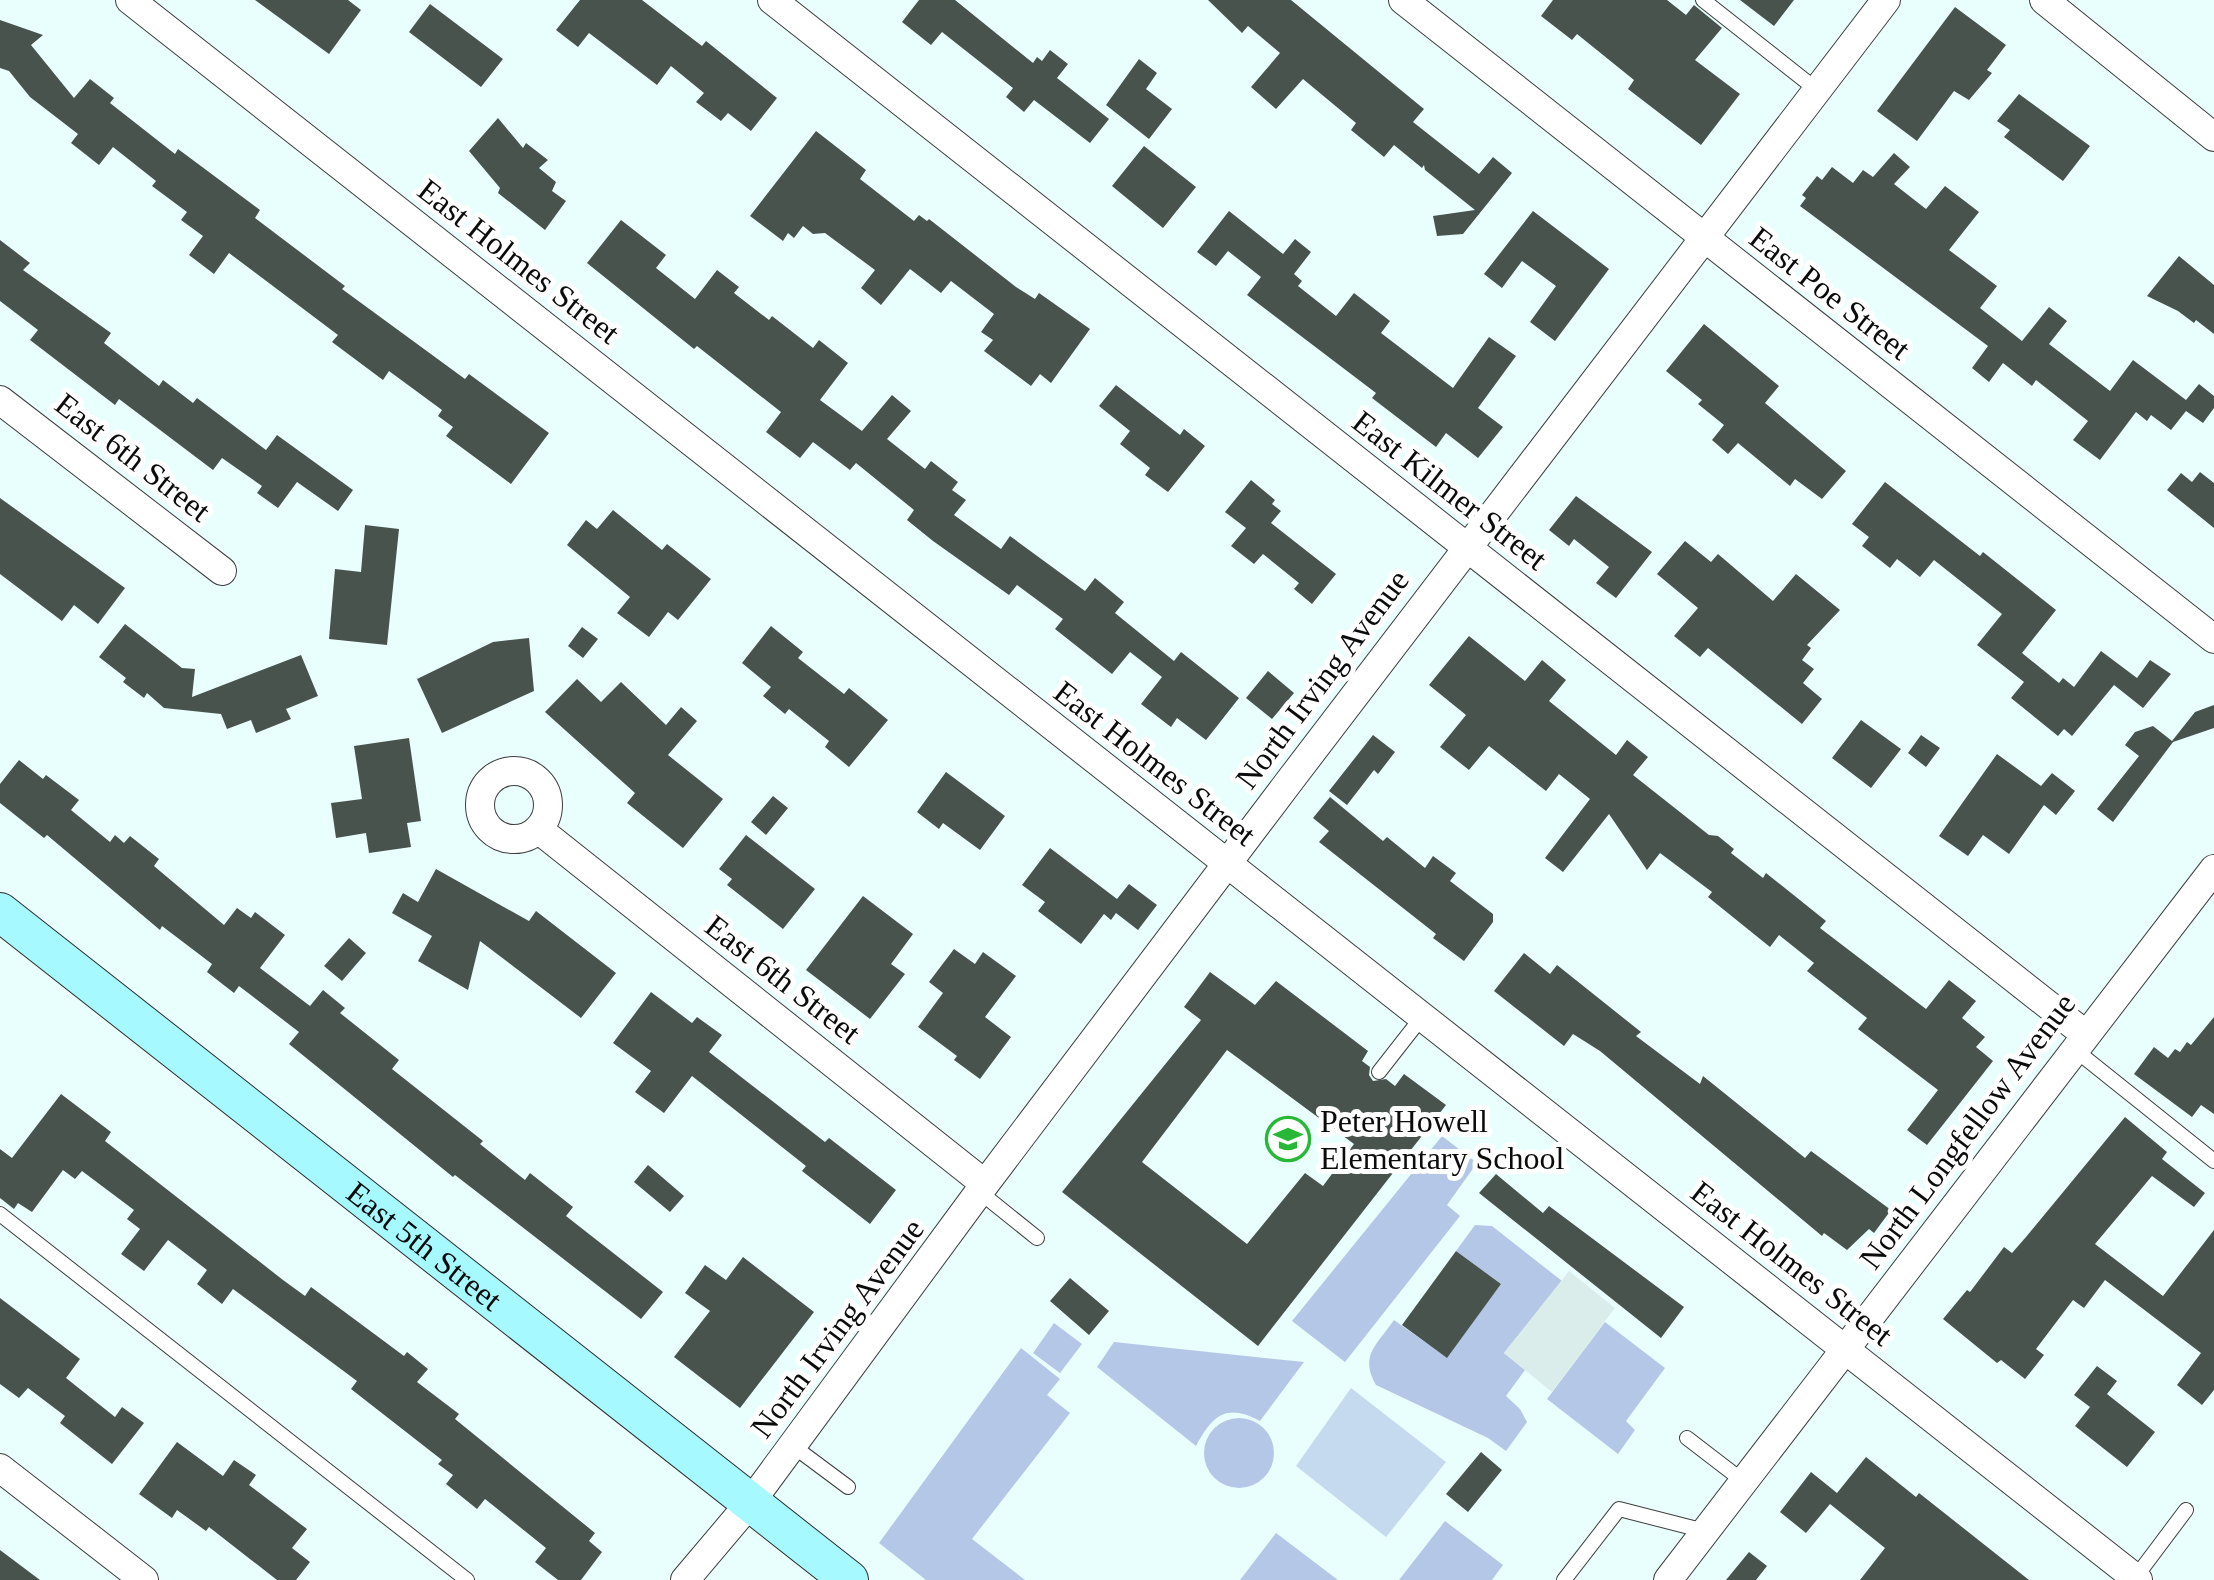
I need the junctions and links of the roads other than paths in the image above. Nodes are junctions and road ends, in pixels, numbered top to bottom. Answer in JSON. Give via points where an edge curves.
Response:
{"nodes":[{"id":1,"x":130,"y":0,"type":"edge"},
{"id":2,"x":772,"y":0,"type":"edge"},
{"id":3,"x":1404,"y":0,"type":"edge"},
{"id":4,"x":1703,"y":0,"type":"edge"},
{"id":5,"x":1886,"y":0,"type":"edge"},
{"id":6,"x":2044,"y":0,"type":"edge"},
{"id":7,"x":1817,"y":90,"type":"junction"},
{"id":8,"x":2214,"y":137,"type":"edge"},
{"id":9,"x":1704,"y":238,"type":"junction"},
{"id":10,"x":0,"y":400,"type":"edge"},
{"id":11,"x":1466,"y":548,"type":"junction"},
{"id":12,"x":222,"y":571,"type":"dead end"},
{"id":13,"x":2214,"y":639,"type":"edge"},
{"id":14,"x":538,"y":829,"type":"dead end"},
{"id":15,"x":1226,"y":864,"type":"junction"},
{"id":16,"x":2214,"y":869,"type":"edge"},
{"id":17,"x":0,"y":912,"type":"edge"},
{"id":18,"x":1422,"y":1018,"type":"junction"},
{"id":19,"x":2079,"y":1041,"type":"junction"},
{"id":20,"x":1379,"y":1072,"type":"dead end"},
{"id":21,"x":2214,"y":1162,"type":"edge"},
{"id":22,"x":983,"y":1189,"type":"junction"},
{"id":23,"x":0,"y":1214,"type":"edge"},
{"id":24,"x":1037,"y":1238,"type":"dead end"},
{"id":25,"x":1844,"y":1349,"type":"junction"},
{"id":26,"x":1688,"y":1438,"type":"dead end"},
{"id":27,"x":793,"y":1446,"type":"junction"},
{"id":28,"x":0,"y":1468,"type":"edge"},
{"id":29,"x":1742,"y":1480,"type":"junction"},
{"id":30,"x":848,"y":1487,"type":"dead end"},
{"id":31,"x":750,"y":1502,"type":"junction"},
{"id":32,"x":2186,"y":1510,"type":"dead end"},
{"id":33,"x":1704,"y":1531,"type":"junction"},
{"id":34,"x":131,"y":1576,"type":"edge"},
{"id":35,"x":2137,"y":1579,"type":"edge"},
{"id":36,"x":467,"y":1580,"type":"edge"},
{"id":37,"x":685,"y":1580,"type":"edge"},
{"id":38,"x":849,"y":1580,"type":"edge"},
{"id":39,"x":1564,"y":1580,"type":"edge"},
{"id":40,"x":1668,"y":1580,"type":"edge"}],
"edges":[{"from":1,"to":15,"type":"street","name":"East Holmes Street"},
{"from":2,"to":11,"type":"street","name":"East Kilmer Street"},
{"from":3,"to":9,"type":"street","name":"East Poe Street"},
{"from":4,"to":7,"type":"lane"},
{"from":5,"to":7,"type":"street","name":"North Irving Avenue"},
{"from":6,"to":8,"type":"street"},
{"from":7,"to":9,"type":"street","name":"North Irving Avenue"},
{"from":9,"to":11,"type":"street","name":"North Irving Avenue"},
{"from":9,"to":13,"type":"street","name":"East Poe Street"},
{"from":10,"to":12,"type":"street","name":"East 6th Street"},
{"from":11,"to":15,"type":"street","name":"North Irving Avenue"},
{"from":11,"to":19,"type":"street","name":"East Kilmer Street"},
{"from":14,"to":22,"type":"street","name":"East 6th Street"},
{"from":15,"to":18,"type":"street","name":"East Holmes Street"},
{"from":15,"to":22,"type":"street","name":"North Irving Avenue"},
{"from":16,"to":19,"type":"street","name":"North Longfellow Avenue"},
{"from":17,"to":31,"type":"street","name":"East 5th Street"},
{"from":18,"to":20,"type":"lane"},
{"from":18,"to":25,"type":"street","name":"East Holmes Street"},
{"from":19,"to":21,"type":"lane"},
{"from":19,"to":25,"type":"street","name":"North Longfellow Avenue"},
{"from":22,"to":24,"type":"lane"},
{"from":22,"to":27,"type":"street","name":"North Irving Avenue"},
{"from":23,"to":36,"type":"lane"},
{"from":25,"to":29,"type":"street","name":"North Longfellow Avenue"},
{"from":25,"to":35,"type":"street","name":"East Holmes Street"},
{"from":26,"to":29,"type":"lane"},
{"from":27,"to":30,"type":"lane"},
{"from":27,"to":31,"type":"street","name":"North Irving Avenue"},
{"from":28,"to":34,"type":"street"},
{"from":29,"to":33,"type":"street","name":"North Longfellow Avenue"},
{"from":31,"to":37,"type":"street","name":"North Irving Avenue"},
{"from":31,"to":38,"type":"street","name":"East 5th Street"},
{"from":32,"to":35,"type":"lane"},
{"from":33,"to":39,"type":"lane","via":[[1618,1509]]},
{"from":33,"to":40,"type":"street","name":"North Longfellow Avenue"}]}
